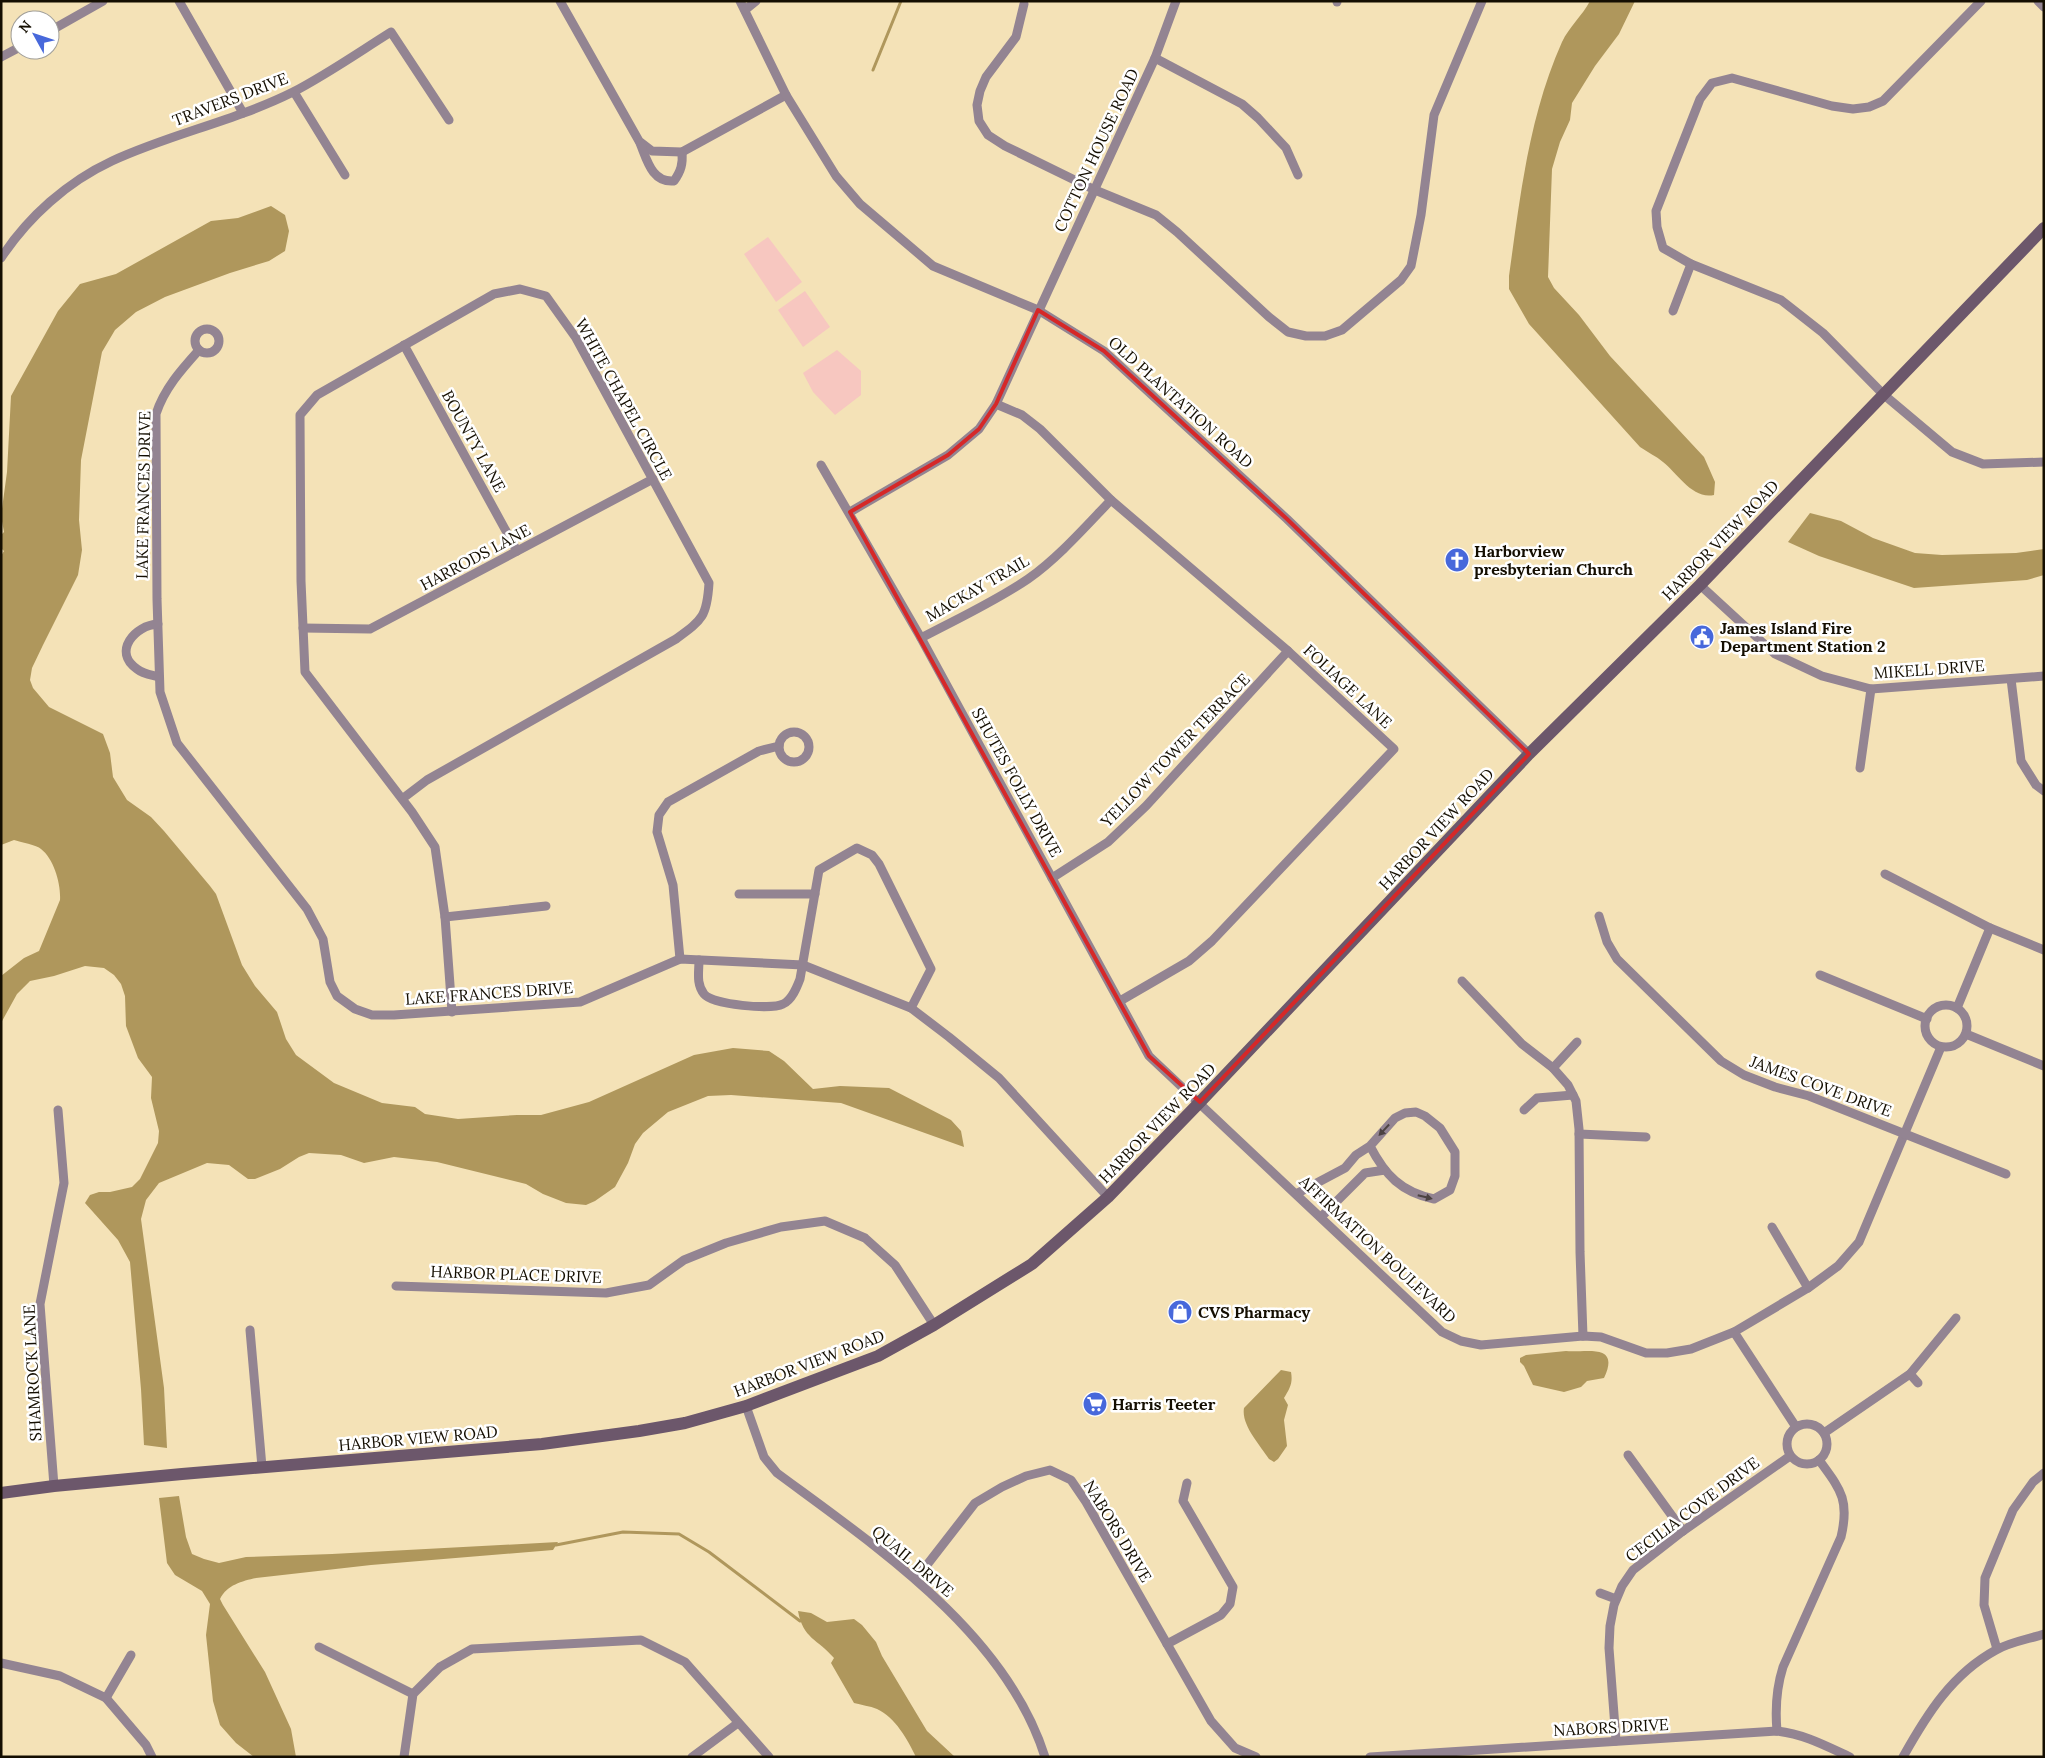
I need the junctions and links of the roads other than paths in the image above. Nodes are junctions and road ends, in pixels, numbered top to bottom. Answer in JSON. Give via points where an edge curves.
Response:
{"nodes":[{"id":1,"x":103,"y":1,"type":"edge"},
{"id":2,"x":179,"y":1,"type":"edge"},
{"id":3,"x":560,"y":1,"type":"edge"},
{"id":4,"x":756,"y":1,"type":"edge"},
{"id":5,"x":1176,"y":1,"type":"edge"},
{"id":6,"x":1482,"y":1,"type":"edge"},
{"id":7,"x":1981,"y":1,"type":"edge"},
{"id":8,"x":2038,"y":1,"type":"edge"},
{"id":9,"x":1024,"y":4,"type":"dead end"},
{"id":10,"x":743,"y":5,"type":"edge"},
{"id":11,"x":2044,"y":6,"type":"edge"},
{"id":12,"x":60,"y":25,"type":"edge"},
{"id":13,"x":1154,"y":58,"type":"junction"},
{"id":14,"x":294,"y":92,"type":"junction"},
{"id":15,"x":786,"y":95,"type":"junction"},
{"id":16,"x":243,"y":113,"type":"junction"},
{"id":17,"x":449,"y":120,"type":"dead end"},
{"id":18,"x":639,"y":141,"type":"junction"},
{"id":19,"x":682,"y":152,"type":"junction"},
{"id":20,"x":345,"y":175,"type":"dead end"},
{"id":21,"x":1298,"y":175,"type":"dead end"},
{"id":22,"x":1095,"y":190,"type":"junction"},
{"id":23,"x":2044,"y":228,"type":"edge"},
{"id":24,"x":1,"y":258,"type":"edge"},
{"id":25,"x":1691,"y":264,"type":"junction"},
{"id":26,"x":1038,"y":310,"type":"junction"},
{"id":27,"x":1674,"y":310,"type":"dead end"},
{"id":28,"x":404,"y":345,"type":"junction"},
{"id":29,"x":199,"y":350,"type":"dead end"},
{"id":30,"x":1884,"y":394,"type":"junction"},
{"id":31,"x":996,"y":404,"type":"junction"},
{"id":32,"x":2044,"y":462,"type":"edge"},
{"id":33,"x":821,"y":464,"type":"dead end"},
{"id":34,"x":652,"y":479,"type":"junction"},
{"id":35,"x":1111,"y":500,"type":"junction"},
{"id":36,"x":850,"y":512,"type":"junction"},
{"id":37,"x":517,"y":551,"type":"junction"},
{"id":38,"x":1700,"y":586,"type":"junction"},
{"id":39,"x":158,"y":624,"type":"junction"},
{"id":40,"x":303,"y":628,"type":"junction"},
{"id":41,"x":921,"y":638,"type":"junction"},
{"id":42,"x":1288,"y":651,"type":"junction"},
{"id":43,"x":2044,"y":676,"type":"edge"},
{"id":44,"x":160,"y":677,"type":"junction"},
{"id":45,"x":2011,"y":679,"type":"junction"},
{"id":46,"x":1871,"y":689,"type":"junction"},
{"id":47,"x":779,"y":746,"type":"dead end"},
{"id":48,"x":1529,"y":754,"type":"junction"},
{"id":49,"x":1860,"y":768,"type":"dead end"},
{"id":50,"x":2044,"y":791,"type":"edge"},
{"id":51,"x":402,"y":799,"type":"junction"},
{"id":52,"x":1885,"y":874,"type":"dead end"},
{"id":53,"x":1052,"y":878,"type":"junction"},
{"id":54,"x":739,"y":894,"type":"dead end"},
{"id":55,"x":815,"y":894,"type":"junction"},
{"id":56,"x":546,"y":906,"type":"dead end"},
{"id":57,"x":1599,"y":916,"type":"dead end"},
{"id":58,"x":446,"y":917,"type":"junction"},
{"id":59,"x":1990,"y":928,"type":"junction"},
{"id":60,"x":2044,"y":950,"type":"edge"},
{"id":61,"x":680,"y":960,"type":"junction"},
{"id":62,"x":699,"y":960,"type":"junction"},
{"id":63,"x":803,"y":964,"type":"junction"},
{"id":64,"x":1820,"y":975,"type":"dead end"},
{"id":65,"x":1462,"y":982,"type":"dead end"},
{"id":66,"x":1120,"y":1001,"type":"junction"},
{"id":67,"x":911,"y":1008,"type":"junction"},
{"id":68,"x":1957,"y":1008,"type":"junction"},
{"id":69,"x":452,"y":1012,"type":"junction"},
{"id":70,"x":1927,"y":1019,"type":"junction"},
{"id":71,"x":1966,"y":1034,"type":"junction"},
{"id":72,"x":1577,"y":1042,"type":"dead end"},
{"id":73,"x":1941,"y":1047,"type":"junction"},
{"id":74,"x":2044,"y":1066,"type":"edge"},
{"id":75,"x":1553,"y":1068,"type":"junction"},
{"id":76,"x":1572,"y":1095,"type":"junction"},
{"id":77,"x":1200,"y":1102,"type":"junction"},
{"id":78,"x":58,"y":1110,"type":"dead end"},
{"id":79,"x":1524,"y":1110,"type":"dead end"},
{"id":80,"x":1579,"y":1134,"type":"junction"},
{"id":81,"x":1906,"y":1134,"type":"junction"},
{"id":82,"x":1646,"y":1137,"type":"dead end"},
{"id":83,"x":1370,"y":1146,"type":"junction"},
{"id":84,"x":1386,"y":1170,"type":"junction"},
{"id":85,"x":2006,"y":1174,"type":"dead end"},
{"id":86,"x":1296,"y":1194,"type":"junction"},
{"id":87,"x":1108,"y":1197,"type":"junction"},
{"id":88,"x":1321,"y":1217,"type":"junction"},
{"id":89,"x":1772,"y":1227,"type":"dead end"},
{"id":90,"x":396,"y":1286,"type":"dead end"},
{"id":91,"x":1808,"y":1288,"type":"junction"},
{"id":92,"x":1956,"y":1318,"type":"dead end"},
{"id":93,"x":934,"y":1325,"type":"junction"},
{"id":94,"x":250,"y":1330,"type":"dead end"},
{"id":95,"x":1734,"y":1332,"type":"junction"},
{"id":96,"x":1583,"y":1336,"type":"junction"},
{"id":97,"x":1910,"y":1374,"type":"junction"},
{"id":98,"x":1918,"y":1383,"type":"dead end"},
{"id":99,"x":746,"y":1406,"type":"junction"},
{"id":100,"x":1796,"y":1427,"type":"junction"},
{"id":101,"x":1824,"y":1433,"type":"junction"},
{"id":102,"x":1628,"y":1455,"type":"dead end"},
{"id":103,"x":1790,"y":1456,"type":"junction"},
{"id":104,"x":1819,"y":1460,"type":"junction"},
{"id":105,"x":262,"y":1467,"type":"junction"},
{"id":106,"x":2044,"y":1473,"type":"edge"},
{"id":107,"x":1187,"y":1483,"type":"dead end"},
{"id":108,"x":54,"y":1486,"type":"junction"},
{"id":109,"x":1,"y":1494,"type":"edge"},
{"id":110,"x":1683,"y":1531,"type":"junction"},
{"id":111,"x":916,"y":1580,"type":"junction"},
{"id":112,"x":1600,"y":1593,"type":"dead end"},
{"id":113,"x":1616,"y":1599,"type":"junction"},
{"id":114,"x":2044,"y":1634,"type":"edge"},
{"id":115,"x":1167,"y":1644,"type":"junction"},
{"id":116,"x":319,"y":1647,"type":"dead end"},
{"id":117,"x":1997,"y":1648,"type":"junction"},
{"id":118,"x":131,"y":1655,"type":"dead end"},
{"id":119,"x":1,"y":1663,"type":"edge"},
{"id":120,"x":414,"y":1694,"type":"junction"},
{"id":121,"x":106,"y":1698,"type":"junction"},
{"id":122,"x":738,"y":1723,"type":"junction"},
{"id":123,"x":1777,"y":1731,"type":"junction"},
{"id":124,"x":1616,"y":1741,"type":"junction"},
{"id":125,"x":152,"y":1757,"type":"edge"},
{"id":126,"x":404,"y":1757,"type":"edge"},
{"id":127,"x":692,"y":1757,"type":"edge"},
{"id":128,"x":769,"y":1757,"type":"edge"},
{"id":129,"x":1045,"y":1757,"type":"edge"},
{"id":130,"x":1256,"y":1757,"type":"edge"},
{"id":131,"x":1370,"y":1757,"type":"edge"},
{"id":132,"x":1850,"y":1757,"type":"edge"},
{"id":133,"x":1903,"y":1757,"type":"edge"}],
"edges":[{"from":1,"to":12,"type":"street"},
{"from":2,"to":16,"type":"street"},
{"from":3,"to":18,"type":"street"},
{"from":4,"to":10,"type":"street"},
{"from":5,"to":13,"type":"street","name":"COTTON HOUSE ROAD"},
{"from":6,"to":22,"type":"street","via":[[1434,115],[1411,266],[1401,280],[1342,330],[1325,336],[1288,332],[1156,216]]},
{"from":7,"to":25,"type":"street","via":[[1883,101],[1869,107],[1832,106],[1732,78],[1712,82],[1700,98],[1656,211],[1663,248]]},
{"from":8,"to":11,"type":"street"},
{"from":9,"to":22,"type":"street","via":[[1016,37],[986,77],[980,91],[977,105],[979,122],[988,134],[1005,146]]},
{"from":10,"to":15,"type":"street","name":"OLD PLANTATION ROAD"},
{"from":13,"to":21,"type":"street","via":[[1242,104],[1286,148]]},
{"from":13,"to":22,"type":"street","name":"COTTON HOUSE ROAD"},
{"from":14,"to":16,"type":"street","name":"TRAVERS DRIVE"},
{"from":14,"to":17,"type":"street","name":"TRAVERS DRIVE","via":[[391,32]]},
{"from":14,"to":20,"type":"street"},
{"from":15,"to":19,"type":"street"},
{"from":15,"to":26,"type":"street","name":"OLD PLANTATION ROAD","via":[[836,176],[860,204],[934,266]]},
{"from":16,"to":24,"type":"street","name":"TRAVERS DRIVE","via":[[111,162],[64,189],[30,220]]},
{"from":18,"to":19,"type":"street","via":[[652,151]]},
{"from":18,"to":19,"type":"street","via":[[652,172],[667,182],[674,181],[679,174],[683,164]]},
{"from":22,"to":26,"type":"street","name":"COTTON HOUSE ROAD"},
{"from":23,"to":30,"type":"main road","name":"HARBOR VIEW ROAD"},
{"from":25,"to":27,"type":"street"},
{"from":25,"to":30,"type":"street","via":[[1781,300],[1823,333]]},
{"from":26,"to":31,"type":"street","name":"COTTON HOUSE ROAD"},
{"from":26,"to":48,"type":"street","name":"OLD PLANTATION ROAD","via":[[1104,351],[1287,519]]},
{"from":28,"to":34,"type":"street","name":"WHITE CHAPEL CIRCLE","via":[[494,294],[520,289],[546,296],[576,338]]},
{"from":28,"to":37,"type":"street","name":"BOUNTY LANE"},
{"from":28,"to":40,"type":"street","name":"WHITE CHAPEL CIRCLE","via":[[317,395],[300,415]]},
{"from":29,"to":39,"type":"street","name":"LAKE FRANCES DRIVE","via":[[178,374],[156,414]]},
{"from":30,"to":32,"type":"street","via":[[1952,452],[1983,464]]},
{"from":30,"to":38,"type":"main road","name":"HARBOR VIEW ROAD"},
{"from":31,"to":35,"type":"street","name":"FOLIAGE LANE","via":[[1022,415],[1040,429]]},
{"from":31,"to":36,"type":"street","name":"COTTON HOUSE ROAD","via":[[979,428],[948,455]]},
{"from":33,"to":36,"type":"street","name":"SHUTES FOLLY DRIVE"},
{"from":34,"to":37,"type":"street","name":"HARRODS LANE"},
{"from":34,"to":51,"type":"street","name":"WHITE CHAPEL CIRCLE","via":[[709,583],[708,605],[698,623],[676,639],[427,780]]},
{"from":35,"to":41,"type":"street","name":"MACKAY TRAIL","via":[[1030,578]]},
{"from":35,"to":42,"type":"street","name":"FOLIAGE LANE"},
{"from":36,"to":41,"type":"street","name":"SHUTES FOLLY DRIVE"},
{"from":37,"to":40,"type":"street","name":"HARRODS LANE","via":[[370,629]]},
{"from":38,"to":46,"type":"street","name":"MIKELL DRIVE","via":[[1775,654],[1822,676]]},
{"from":38,"to":48,"type":"main road","name":"HARBOR VIEW ROAD"},
{"from":39,"to":44,"type":"street","name":"LAKE FRANCES DRIVE"},
{"from":39,"to":44,"type":"street","via":[[148,624],[141,629],[132,636],[126,648],[127,658],[137,669]]},
{"from":40,"to":51,"type":"street","name":"WHITE CHAPEL CIRCLE","via":[[305,672]]},
{"from":41,"to":53,"type":"street","name":"SHUTES FOLLY DRIVE"},
{"from":42,"to":53,"type":"street","name":"YELLOW TOWER TERRACE","via":[[1146,806],[1108,842]]},
{"from":42,"to":66,"type":"street","name":"FOLIAGE LANE","via":[[1394,749],[1212,941],[1189,961]]},
{"from":43,"to":45,"type":"street","name":"MIKELL DRIVE"},
{"from":44,"to":69,"type":"street","name":"LAKE FRANCES DRIVE","via":[[160,692],[177,742],[307,909],[323,939],[330,982],[337,996],[355,1009],[372,1015]]},
{"from":45,"to":46,"type":"street","name":"MIKELL DRIVE"},
{"from":45,"to":50,"type":"street","via":[[2022,761],[2036,785]]},
{"from":46,"to":49,"type":"street"},
{"from":47,"to":61,"type":"street","via":[[759,751],[668,802],[658,815],[657,832],[673,885]]},
{"from":48,"to":77,"type":"main road","name":"HARBOR VIEW ROAD"},
{"from":51,"to":58,"type":"street","name":"WHITE CHAPEL CIRCLE","via":[[435,847]]},
{"from":52,"to":59,"type":"street"},
{"from":53,"to":66,"type":"street","name":"SHUTES FOLLY DRIVE"},
{"from":54,"to":55,"type":"street"},
{"from":55,"to":63,"type":"street"},
{"from":55,"to":67,"type":"street","via":[[819,870],[858,848],[872,855],[931,969]]},
{"from":56,"to":58,"type":"street"},
{"from":57,"to":81,"type":"street","name":"JAMES COVE DRIVE","via":[[1607,942],[1617,959],[1721,1061],[1744,1075],[1810,1096]]},
{"from":58,"to":69,"type":"street","name":"WHITE CHAPEL CIRCLE"},
{"from":59,"to":60,"type":"street"},
{"from":59,"to":68,"type":"street"},
{"from":61,"to":62,"type":"street","name":"LAKE FRANCES DRIVE"},
{"from":61,"to":69,"type":"street","name":"LAKE FRANCES DRIVE","via":[[580,1002]]},
{"from":62,"to":63,"type":"street","name":"LAKE FRANCES DRIVE"},
{"from":62,"to":63,"type":"street","via":[[698,984],[705,996],[720,1002],[767,1007],[784,1004],[796,992]]},
{"from":63,"to":67,"type":"street","name":"LAKE FRANCES DRIVE"},
{"from":64,"to":70,"type":"street"},
{"from":65,"to":75,"type":"street","via":[[1522,1044]]},
{"from":66,"to":77,"type":"street","name":"SHUTES FOLLY DRIVE","via":[[1149,1056]]},
{"from":67,"to":87,"type":"street","name":"LAKE FRANCES DRIVE","via":[[999,1078]]},
{"from":68,"to":70,"type":"street","via":[[1937,1007]]},
{"from":68,"to":71,"type":"street","via":[[1964,1015]]},
{"from":70,"to":73,"type":"street","via":[[1926,1034]]},
{"from":71,"to":73,"type":"street","via":[[1951,1047]]},
{"from":71,"to":74,"type":"street"},
{"from":72,"to":75,"type":"street"},
{"from":73,"to":81,"type":"street","name":"AFFIRMATION BOULEVARD"},
{"from":75,"to":76,"type":"street"},
{"from":76,"to":79,"type":"street","via":[[1537,1098]]},
{"from":76,"to":80,"type":"street","via":[[1576,1101]]},
{"from":77,"to":86,"type":"street","name":"AFFIRMATION BOULEVARD"},
{"from":77,"to":87,"type":"main road","name":"HARBOR VIEW ROAD"},
{"from":78,"to":108,"type":"street","name":"SHAMROCK LANE","via":[[64,1183],[40,1304]]},
{"from":80,"to":82,"type":"street"},
{"from":80,"to":96,"type":"street"},
{"from":81,"to":85,"type":"street","name":"JAMES COVE DRIVE"},
{"from":81,"to":91,"type":"street","name":"AFFIRMATION BOULEVARD","via":[[1860,1242],[1838,1266]]},
{"from":83,"to":84,"type":"street"},
{"from":84,"to":83,"type":"street","one_way":true,"via":[[1405,1189],[1434,1199],[1450,1190],[1455,1176],[1455,1152],[1440,1128],[1416,1112],[1395,1118]]},
{"from":83,"to":86,"type":"street","via":[[1356,1154],[1345,1168]]},
{"from":84,"to":88,"type":"street","via":[[1365,1173]]},
{"from":86,"to":88,"type":"street","name":"AFFIRMATION BOULEVARD"},
{"from":87,"to":93,"type":"main road","name":"HARBOR VIEW ROAD","via":[[1032,1264]]},
{"from":88,"to":96,"type":"street","name":"AFFIRMATION BOULEVARD","via":[[1442,1332],[1455,1338],[1481,1345]]},
{"from":89,"to":91,"type":"street"},
{"from":90,"to":93,"type":"street","name":"HARBOR PLACE DRIVE","via":[[606,1293],[649,1285],[684,1260],[726,1243],[781,1227],[825,1222],[865,1238],[895,1265]]},
{"from":91,"to":95,"type":"street","name":"AFFIRMATION BOULEVARD"},
{"from":92,"to":97,"type":"street"},
{"from":93,"to":99,"type":"main road","name":"HARBOR VIEW ROAD","via":[[870,1360]]},
{"from":94,"to":105,"type":"street"},
{"from":95,"to":96,"type":"street","name":"AFFIRMATION BOULEVARD","via":[[1690,1349],[1667,1353],[1646,1353],[1601,1337]]},
{"from":95,"to":100,"type":"street"},
{"from":97,"to":98,"type":"street"},
{"from":97,"to":101,"type":"street"},
{"from":99,"to":105,"type":"main road","name":"HARBOR VIEW ROAD","via":[[685,1423],[568,1441]]},
{"from":99,"to":111,"type":"street","name":"QUAIL DRIVE","via":[[764,1457],[777,1473]]},
{"from":100,"to":101,"type":"street","via":[[1811,1424]]},
{"from":100,"to":103,"type":"street","via":[[1788,1435],[1786,1446]]},
{"from":101,"to":104,"type":"street","via":[[1827,1447]]},
{"from":102,"to":110,"type":"street"},
{"from":103,"to":104,"type":"street","via":[[1807,1464]]},
{"from":103,"to":110,"type":"street","name":"CECILIA COVE DRIVE"},
{"from":104,"to":123,"type":"street","via":[[1842,1491],[1844,1524],[1777,1686]]},
{"from":105,"to":108,"type":"main road","name":"HARBOR VIEW ROAD"},
{"from":106,"to":117,"type":"street","via":[[2033,1482],[2013,1510],[1985,1578],[1984,1605]]},
{"from":107,"to":115,"type":"street","via":[[1183,1501],[1233,1587],[1230,1604],[1221,1615]]},
{"from":108,"to":109,"type":"main road","name":"HARBOR VIEW ROAD"},
{"from":110,"to":113,"type":"street","name":"CECILIA COVE DRIVE","via":[[1633,1570]]},
{"from":111,"to":115,"type":"street","name":"NABORS DRIVE","via":[[975,1503],[1026,1476],[1050,1470],[1071,1480],[1086,1502]]},
{"from":111,"to":129,"type":"street","name":"QUAIL DRIVE","via":[[1004,1672],[1037,1731]]},
{"from":112,"to":113,"type":"street"},
{"from":113,"to":124,"type":"street","name":"CECILIA COVE DRIVE","via":[[1609,1648]]},
{"from":114,"to":117,"type":"street"},
{"from":115,"to":130,"type":"street","name":"NABORS DRIVE","via":[[1211,1721],[1235,1748]]},
{"from":116,"to":120,"type":"street"},
{"from":117,"to":133,"type":"street","via":[[1949,1686]]},
{"from":118,"to":121,"type":"street"},
{"from":119,"to":121,"type":"street","via":[[60,1676]]},
{"from":120,"to":122,"type":"street","via":[[440,1667],[472,1649],[641,1640],[685,1662]]},
{"from":120,"to":126,"type":"street"},
{"from":121,"to":125,"type":"street","via":[[146,1745]]},
{"from":122,"to":127,"type":"street"},
{"from":122,"to":128,"type":"street"},
{"from":123,"to":124,"type":"street","name":"NABORS DRIVE"},
{"from":123,"to":132,"type":"street","name":"NABORS DRIVE","via":[[1809,1738]]},
{"from":124,"to":131,"type":"street","name":"NABORS DRIVE"}]}
